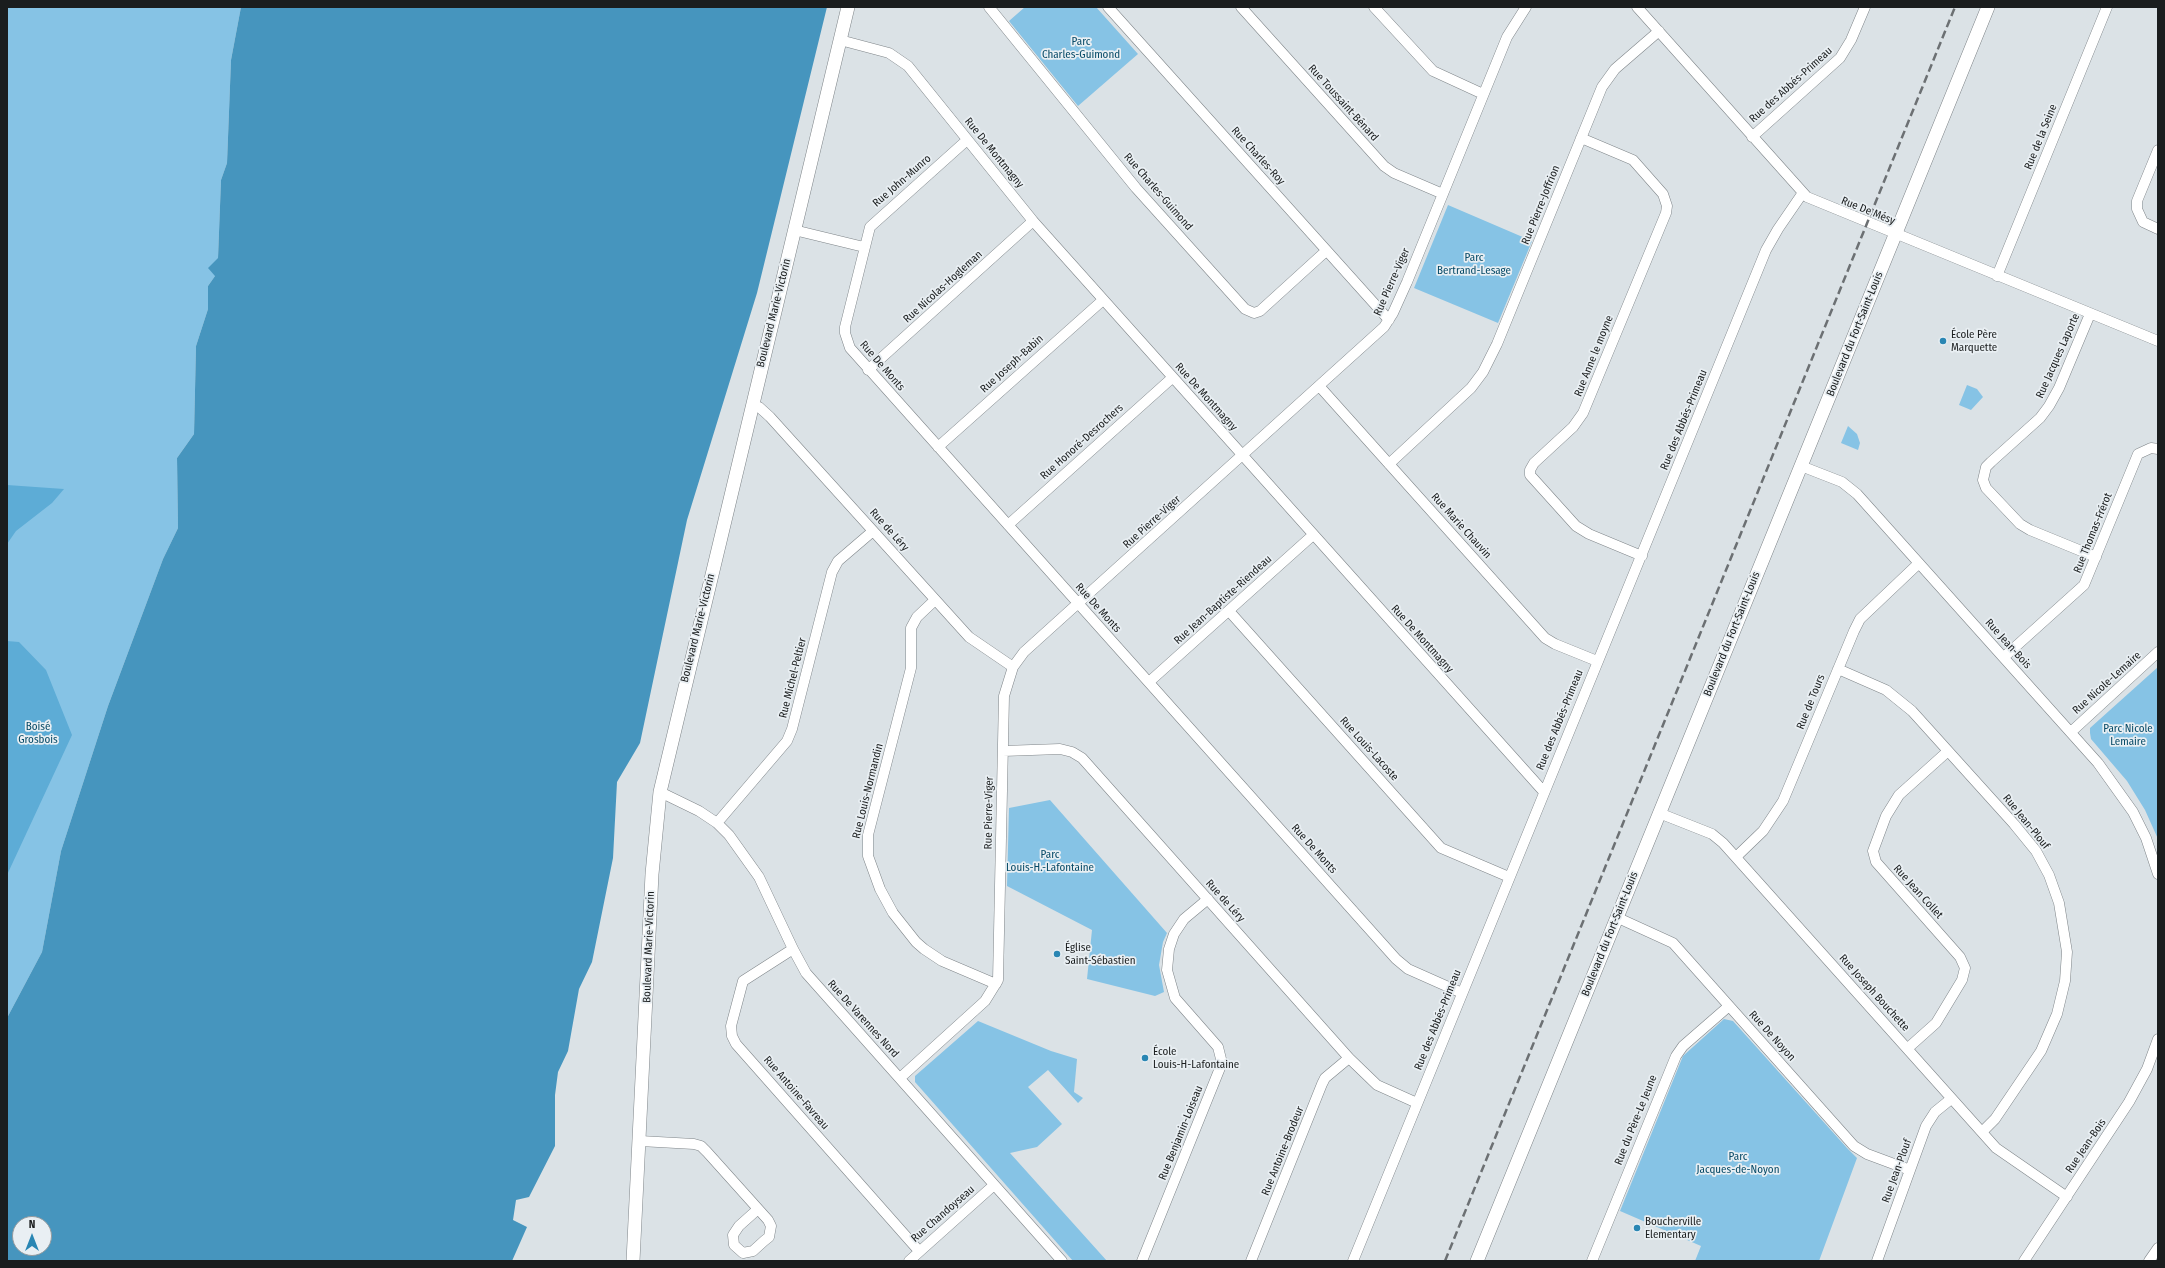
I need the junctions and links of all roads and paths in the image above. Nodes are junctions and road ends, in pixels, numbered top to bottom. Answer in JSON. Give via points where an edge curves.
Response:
{"nodes":[{"id":1,"x":848,"y":7,"type":"edge"},
{"id":2,"x":989,"y":7,"type":"edge"},
{"id":3,"x":1108,"y":7,"type":"edge"},
{"id":4,"x":1241,"y":7,"type":"edge"},
{"id":5,"x":1526,"y":7,"type":"edge"},
{"id":6,"x":1637,"y":7,"type":"edge"},
{"id":7,"x":1865,"y":7,"type":"edge"},
{"id":8,"x":1988,"y":7,"type":"edge"},
{"id":9,"x":2108,"y":7,"type":"edge"},
{"id":10,"x":1379,"y":9,"type":"edge"},
{"id":11,"x":1658,"y":32,"type":"junction"},
{"id":12,"x":840,"y":40,"type":"junction"},
{"id":13,"x":1483,"y":94,"type":"junction"},
{"id":14,"x":1752,"y":137,"type":"junction"},
{"id":15,"x":1581,"y":138,"type":"junction"},
{"id":16,"x":967,"y":140,"type":"junction"},
{"id":17,"x":2158,"y":150,"type":"edge"},
{"id":18,"x":1443,"y":194,"type":"junction"},
{"id":19,"x":1802,"y":194,"type":"junction"},
{"id":20,"x":1033,"y":221,"type":"junction"},
{"id":21,"x":2158,"y":229,"type":"edge"},
{"id":22,"x":794,"y":230,"type":"junction"},
{"id":23,"x":1895,"y":235,"type":"junction"},
{"id":24,"x":864,"y":247,"type":"junction"},
{"id":25,"x":1326,"y":251,"type":"junction"},
{"id":26,"x":1997,"y":276,"type":"junction"},
{"id":27,"x":1102,"y":300,"type":"junction"},
{"id":28,"x":2090,"y":314,"type":"junction"},
{"id":29,"x":1390,"y":320,"type":"junction"},
{"id":30,"x":2158,"y":341,"type":"edge"},
{"id":31,"x":868,"y":370,"type":"junction"},
{"id":32,"x":1172,"y":378,"type":"junction"},
{"id":33,"x":1320,"y":387,"type":"junction"},
{"id":34,"x":752,"y":405,"type":"junction"},
{"id":35,"x":938,"y":447,"type":"junction"},
{"id":36,"x":2158,"y":448,"type":"edge"},
{"id":37,"x":1243,"y":456,"type":"junction"},
{"id":38,"x":1389,"y":464,"type":"junction"},
{"id":39,"x":1801,"y":466,"type":"junction"},
{"id":40,"x":1008,"y":525,"type":"junction"},
{"id":41,"x":873,"y":531,"type":"junction"},
{"id":42,"x":1313,"y":535,"type":"junction"},
{"id":43,"x":1642,"y":556,"type":"junction"},
{"id":44,"x":2096,"y":557,"type":"junction"},
{"id":45,"x":1918,"y":564,"type":"junction"},
{"id":46,"x":935,"y":600,"type":"junction"},
{"id":47,"x":1078,"y":604,"type":"junction"},
{"id":48,"x":1229,"y":611,"type":"junction"},
{"id":49,"x":2158,"y":652,"type":"edge"},
{"id":50,"x":2004,"y":657,"type":"junction"},
{"id":51,"x":1598,"y":661,"type":"junction"},
{"id":52,"x":1012,"y":667,"type":"junction"},
{"id":53,"x":1838,"y":669,"type":"junction"},
{"id":54,"x":1149,"y":682,"type":"junction"},
{"id":55,"x":2071,"y":732,"type":"junction"},
{"id":56,"x":1003,"y":750,"type":"junction"},
{"id":57,"x":1948,"y":751,"type":"junction"},
{"id":58,"x":660,"y":792,"type":"junction"},
{"id":59,"x":1544,"y":792,"type":"junction"},
{"id":60,"x":1660,"y":813,"type":"junction"},
{"id":61,"x":717,"y":823,"type":"junction"},
{"id":62,"x":1736,"y":858,"type":"junction"},
{"id":63,"x":2158,"y":874,"type":"edge"},
{"id":64,"x":1509,"y":877,"type":"junction"},
{"id":65,"x":1208,"y":899,"type":"junction"},
{"id":66,"x":1616,"y":917,"type":"junction"},
{"id":67,"x":792,"y":949,"type":"junction"},
{"id":68,"x":996,"y":984,"type":"junction"},
{"id":69,"x":1462,"y":993,"type":"junction"},
{"id":70,"x":1729,"y":1006,"type":"junction"},
{"id":71,"x":2158,"y":1039,"type":"edge"},
{"id":72,"x":1908,"y":1048,"type":"junction"},
{"id":73,"x":1349,"y":1058,"type":"junction"},
{"id":74,"x":900,"y":1078,"type":"junction"},
{"id":75,"x":1951,"y":1098,"type":"junction"},
{"id":76,"x":1417,"y":1103,"type":"junction"},
{"id":77,"x":1982,"y":1132,"type":"junction"},
{"id":78,"x":640,"y":1141,"type":"junction"},
{"id":79,"x":1910,"y":1170,"type":"junction"},
{"id":80,"x":994,"y":1185,"type":"junction"},
{"id":81,"x":2067,"y":1197,"type":"junction"},
{"id":82,"x":758,"y":1210,"type":"dead end"},
{"id":83,"x":2158,"y":1248,"type":"edge"},
{"id":84,"x":919,"y":1251,"type":"junction"},
{"id":85,"x":633,"y":1261,"type":"edge"},
{"id":86,"x":908,"y":1261,"type":"edge"},
{"id":87,"x":1062,"y":1261,"type":"edge"},
{"id":88,"x":1142,"y":1261,"type":"edge"},
{"id":89,"x":1251,"y":1261,"type":"edge"},
{"id":90,"x":1353,"y":1261,"type":"edge"},
{"id":91,"x":1477,"y":1261,"type":"edge"},
{"id":92,"x":1592,"y":1261,"type":"edge"},
{"id":93,"x":1877,"y":1261,"type":"edge"},
{"id":94,"x":2024,"y":1261,"type":"edge"},
{"id":95,"x":2149,"y":1261,"type":"edge"}],
"edges":[{"from":1,"to":12,"type":"street","name":"Boulevard Marie-Victorin"},
{"from":2,"to":25,"type":"street","name":"Rue Charles-Guimond","via":[[1136,188],[1245,309],[1260,311]]},
{"from":3,"to":25,"type":"street","name":"Rue Charles-Roy"},
{"from":4,"to":18,"type":"street","name":"Rue Toussaint-Bénard","via":[[1384,166],[1394,173]]},
{"from":5,"to":13,"type":"street","name":"Rue Pierre-Viger","via":[[1507,37]]},
{"from":6,"to":11,"type":"street","name":"Rue De Mésy"},
{"from":7,"to":14,"type":"street","name":"Rue des Abbés-Primeau","via":[[1840,58]]},
{"from":8,"to":23,"type":"street","name":"Boulevard du Fort-Saint-Louis"},
{"from":9,"to":26,"type":"street","name":"Rue de la Seine"},
{"from":10,"to":13,"type":"street","via":[[1433,71]]},
{"from":11,"to":14,"type":"street","name":"Rue De Mésy"},
{"from":11,"to":15,"type":"street","name":"Rue Pierre-Joffrion","via":[[1608,77]]},
{"from":12,"to":16,"type":"street","name":"Rue De Montmagny","via":[[889,53],[902,61]]},
{"from":12,"to":22,"type":"street","name":"Boulevard Marie-Victorin"},
{"from":13,"to":18,"type":"street","name":"Rue Pierre-Viger"},
{"from":14,"to":19,"type":"street","name":"Rue De Mésy"},
{"from":15,"to":38,"type":"street","name":"Rue Pierre-Joffrion","via":[[1495,349],[1483,372],[1471,388]]},
{"from":15,"to":43,"type":"street","name":"Rue Anne le moyne","via":[[1633,160],[1663,194],[1667,206],[1664,220],[1587,407],[1573,427],[1534,463],[1530,475],[1576,526]]},
{"from":16,"to":20,"type":"street","name":"Rue De Montmagny"},
{"from":16,"to":24,"type":"street","name":"Rue John-Munro","via":[[873,222]]},
{"from":17,"to":21,"type":"street","via":[[2136,209],[2143,222]]},
{"from":18,"to":29,"type":"street","name":"Rue Pierre-Viger"},
{"from":19,"to":23,"type":"street","name":"Rue De Mésy"},
{"from":19,"to":43,"type":"street","name":"Rue des Abbés-Primeau","via":[[1766,250]]},
{"from":20,"to":27,"type":"street","name":"Rue De Montmagny"},
{"from":20,"to":31,"type":"street","name":"Rue Nicolas-Hogleman"},
{"from":22,"to":24,"type":"street"},
{"from":22,"to":34,"type":"street","name":"Boulevard Marie-Victorin"},
{"from":23,"to":26,"type":"street","name":"Rue De Mésy"},
{"from":23,"to":39,"type":"street","name":"Boulevard du Fort-Saint-Louis"},
{"from":24,"to":31,"type":"street","name":"Rue De Monts","via":[[845,333],[850,348]]},
{"from":25,"to":29,"type":"street","name":"Rue Charles-Roy"},
{"from":26,"to":28,"type":"street","name":"Rue De Mésy"},
{"from":27,"to":32,"type":"street","name":"Rue De Montmagny"},
{"from":27,"to":35,"type":"street","name":"Rue Joseph-Babin"},
{"from":28,"to":30,"type":"street","name":"Rue De Mésy"},
{"from":28,"to":44,"type":"street","name":"Rue Jacques Laporte","via":[[2049,406],[2040,418],[1986,467],[1983,480],[1986,488],[2020,524]]},
{"from":29,"to":33,"type":"street","name":"Rue Pierre-Viger"},
{"from":31,"to":35,"type":"street","name":"Rue De Monts"},
{"from":32,"to":37,"type":"street","name":"Rue De Montmagny"},
{"from":32,"to":40,"type":"street","name":"Rue Honoré-Desrochers"},
{"from":33,"to":37,"type":"street","name":"Rue Pierre-Viger"},
{"from":33,"to":38,"type":"street","name":"Rue Marie Chauvin"},
{"from":34,"to":41,"type":"street","name":"Rue de Léry","via":[[759,407],[770,417]]},
{"from":34,"to":58,"type":"street","name":"Boulevard Marie-Victorin"},
{"from":35,"to":40,"type":"street","name":"Rue De Monts"},
{"from":36,"to":44,"type":"street","name":"Rue Thomas-Frérot","via":[[2150,448],[2138,454]]},
{"from":37,"to":42,"type":"street","name":"Rue De Montmagny"},
{"from":37,"to":47,"type":"street","name":"Rue Pierre-Viger"},
{"from":38,"to":51,"type":"street","name":"Rue Marie Chauvin","via":[[1545,638]]},
{"from":39,"to":45,"type":"street","name":"Rue Jean-Bois","via":[[1850,487]]},
{"from":39,"to":60,"type":"street","name":"Boulevard du Fort-Saint-Louis"},
{"from":40,"to":47,"type":"street","name":"Rue De Monts"},
{"from":41,"to":46,"type":"street","name":"Rue de Léry"},
{"from":41,"to":61,"type":"street","name":"Rue Michel-Peltier","via":[[838,561],[832,572],[787,741]]},
{"from":42,"to":48,"type":"street","name":"Rue Jean-Baptiste-Riendeau"},
{"from":42,"to":59,"type":"street","name":"Rue De Montmagny"},
{"from":43,"to":51,"type":"street","name":"Rue des Abbés-Primeau"},
{"from":44,"to":50,"type":"street","name":"Rue Thomas-Frérot","via":[[2084,585]]},
{"from":45,"to":50,"type":"street","name":"Rue Jean-Bois"},
{"from":45,"to":53,"type":"street","name":"Rue de Tours","via":[[1860,619]]},
{"from":46,"to":52,"type":"street","name":"Rue de Léry","via":[[974,642]]},
{"from":46,"to":68,"type":"street","name":"Rue Louis-Normandin","via":[[917,617],[911,628],[911,668],[868,835],[868,856],[880,889],[893,914],[916,942],[942,961]]},
{"from":47,"to":52,"type":"street","name":"Rue Pierre-Viger","via":[[1024,652]]},
{"from":47,"to":54,"type":"street","name":"Rue De Monts"},
{"from":48,"to":54,"type":"street","name":"Rue Jean-Baptiste-Riendeau"},
{"from":48,"to":64,"type":"street","name":"Rue Louis-Lacoste","via":[[1441,848]]},
{"from":49,"to":55,"type":"street","name":"Rue Nicole-Lemaire"},
{"from":50,"to":55,"type":"street","name":"Rue Jean-Bois"},
{"from":51,"to":59,"type":"street","name":"Rue des Abbés-Primeau"},
{"from":52,"to":56,"type":"street","name":"Rue Pierre-Viger","via":[[1004,696]]},
{"from":53,"to":57,"type":"street","name":"Rue Jean-Plouf","via":[[1893,694]]},
{"from":53,"to":62,"type":"street","name":"Rue de Tours","via":[[1783,801],[1763,830]]},
{"from":54,"to":69,"type":"street","name":"Rue De Monts","via":[[1396,960],[1412,972]]},
{"from":55,"to":63,"type":"street","name":"Rue Jean-Bois","via":[[2111,779],[2133,812],[2146,838]]},
{"from":56,"to":65,"type":"street","name":"Rue de Léry","via":[[1060,749],[1077,754]]},
{"from":56,"to":68,"type":"street","name":"Rue Pierre-Viger","via":[[999,970]]},
{"from":57,"to":72,"type":"street","name":"Rue Jean Collet","via":[[1899,795],[1886,816],[1873,851],[1876,862],[1960,956],[1965,968],[1962,980],[1936,1023]]},
{"from":57,"to":77,"type":"street","name":"Rue Jean-Plouf","via":[[2036,851],[2055,889],[2066,937],[2065,981],[2052,1029],[2041,1051],[1995,1119]]},
{"from":58,"to":61,"type":"street","name":"Rue De Varennes Nord","via":[[685,803]]},
{"from":58,"to":78,"type":"street","name":"Boulevard Marie-Victorin","via":[[652,874]]},
{"from":59,"to":64,"type":"street","name":"Rue des Abbés-Primeau"},
{"from":60,"to":62,"type":"street","name":"Rue Joseph Bouchette","via":[[1719,838]]},
{"from":60,"to":66,"type":"street","name":"Boulevard du Fort-Saint-Louis"},
{"from":61,"to":67,"type":"street","name":"Rue De Varennes Nord","via":[[754,867]]},
{"from":62,"to":72,"type":"street","name":"Rue Joseph Bouchette"},
{"from":64,"to":69,"type":"street","name":"Rue des Abbés-Primeau"},
{"from":65,"to":73,"type":"street","name":"Rue de Léry"},
{"from":65,"to":88,"type":"street","name":"Rue Benjamin-Loiseau","via":[[1184,920],[1174,934],[1169,949],[1167,970],[1175,998],[1218,1047],[1222,1063]]},
{"from":66,"to":70,"type":"street","name":"Rue De Noyon","via":[[1673,943]]},
{"from":66,"to":91,"type":"street","name":"Boulevard du Fort-Saint-Louis"},
{"from":67,"to":74,"type":"street","name":"Rue De Varennes Nord","via":[[806,973]]},
{"from":67,"to":84,"type":"street","name":"Rue Antoine-Favreau","via":[[743,981],[731,1026],[732,1036],[736,1044]]},
{"from":68,"to":74,"type":"street","name":"Rue Pierre-Viger","via":[[985,1001]]},
{"from":69,"to":76,"type":"street","name":"Rue des Abbés-Primeau"},
{"from":70,"to":79,"type":"street","name":"Rue De Noyon","via":[[1854,1146],[1866,1154]]},
{"from":70,"to":92,"type":"street","name":"Rue du Père-Le Jeune","via":[[1683,1046],[1676,1056]]},
{"from":71,"to":81,"type":"street","name":"Rue Jean-Bois","via":[[2147,1069],[2136,1089]]},
{"from":72,"to":75,"type":"street","name":"Rue Joseph Bouchette"},
{"from":73,"to":76,"type":"street","name":"Rue de Léry","via":[[1377,1085]]},
{"from":73,"to":89,"type":"street","name":"Rue Antoine-Brodeur","via":[[1325,1078],[1322,1084]]},
{"from":74,"to":80,"type":"street","name":"Rue De Varennes Nord"},
{"from":75,"to":77,"type":"street","name":"Rue Joseph Bouchette"},
{"from":75,"to":79,"type":"street","name":"Rue Jean-Plouf","via":[[1930,1118]]},
{"from":76,"to":90,"type":"street","name":"Rue des Abbés-Primeau"},
{"from":77,"to":81,"type":"street","name":"Rue Joseph Bouchette","via":[[2002,1153]]},
{"from":78,"to":82,"type":"street","via":[[701,1146]]},
{"from":78,"to":85,"type":"street","name":"Boulevard Marie-Victorin"},
{"from":79,"to":93,"type":"street","name":"Rue Jean-Plouf"},
{"from":80,"to":84,"type":"street","name":"Rue Chandoyseau"},
{"from":80,"to":87,"type":"street","name":"Rue De Varennes Nord"},
{"from":81,"to":94,"type":"street","name":"Rue Jean-Bois"},
{"from":83,"to":95,"type":"street"},
{"from":84,"to":86,"type":"street","name":"Rue Chandoyseau"}]}
